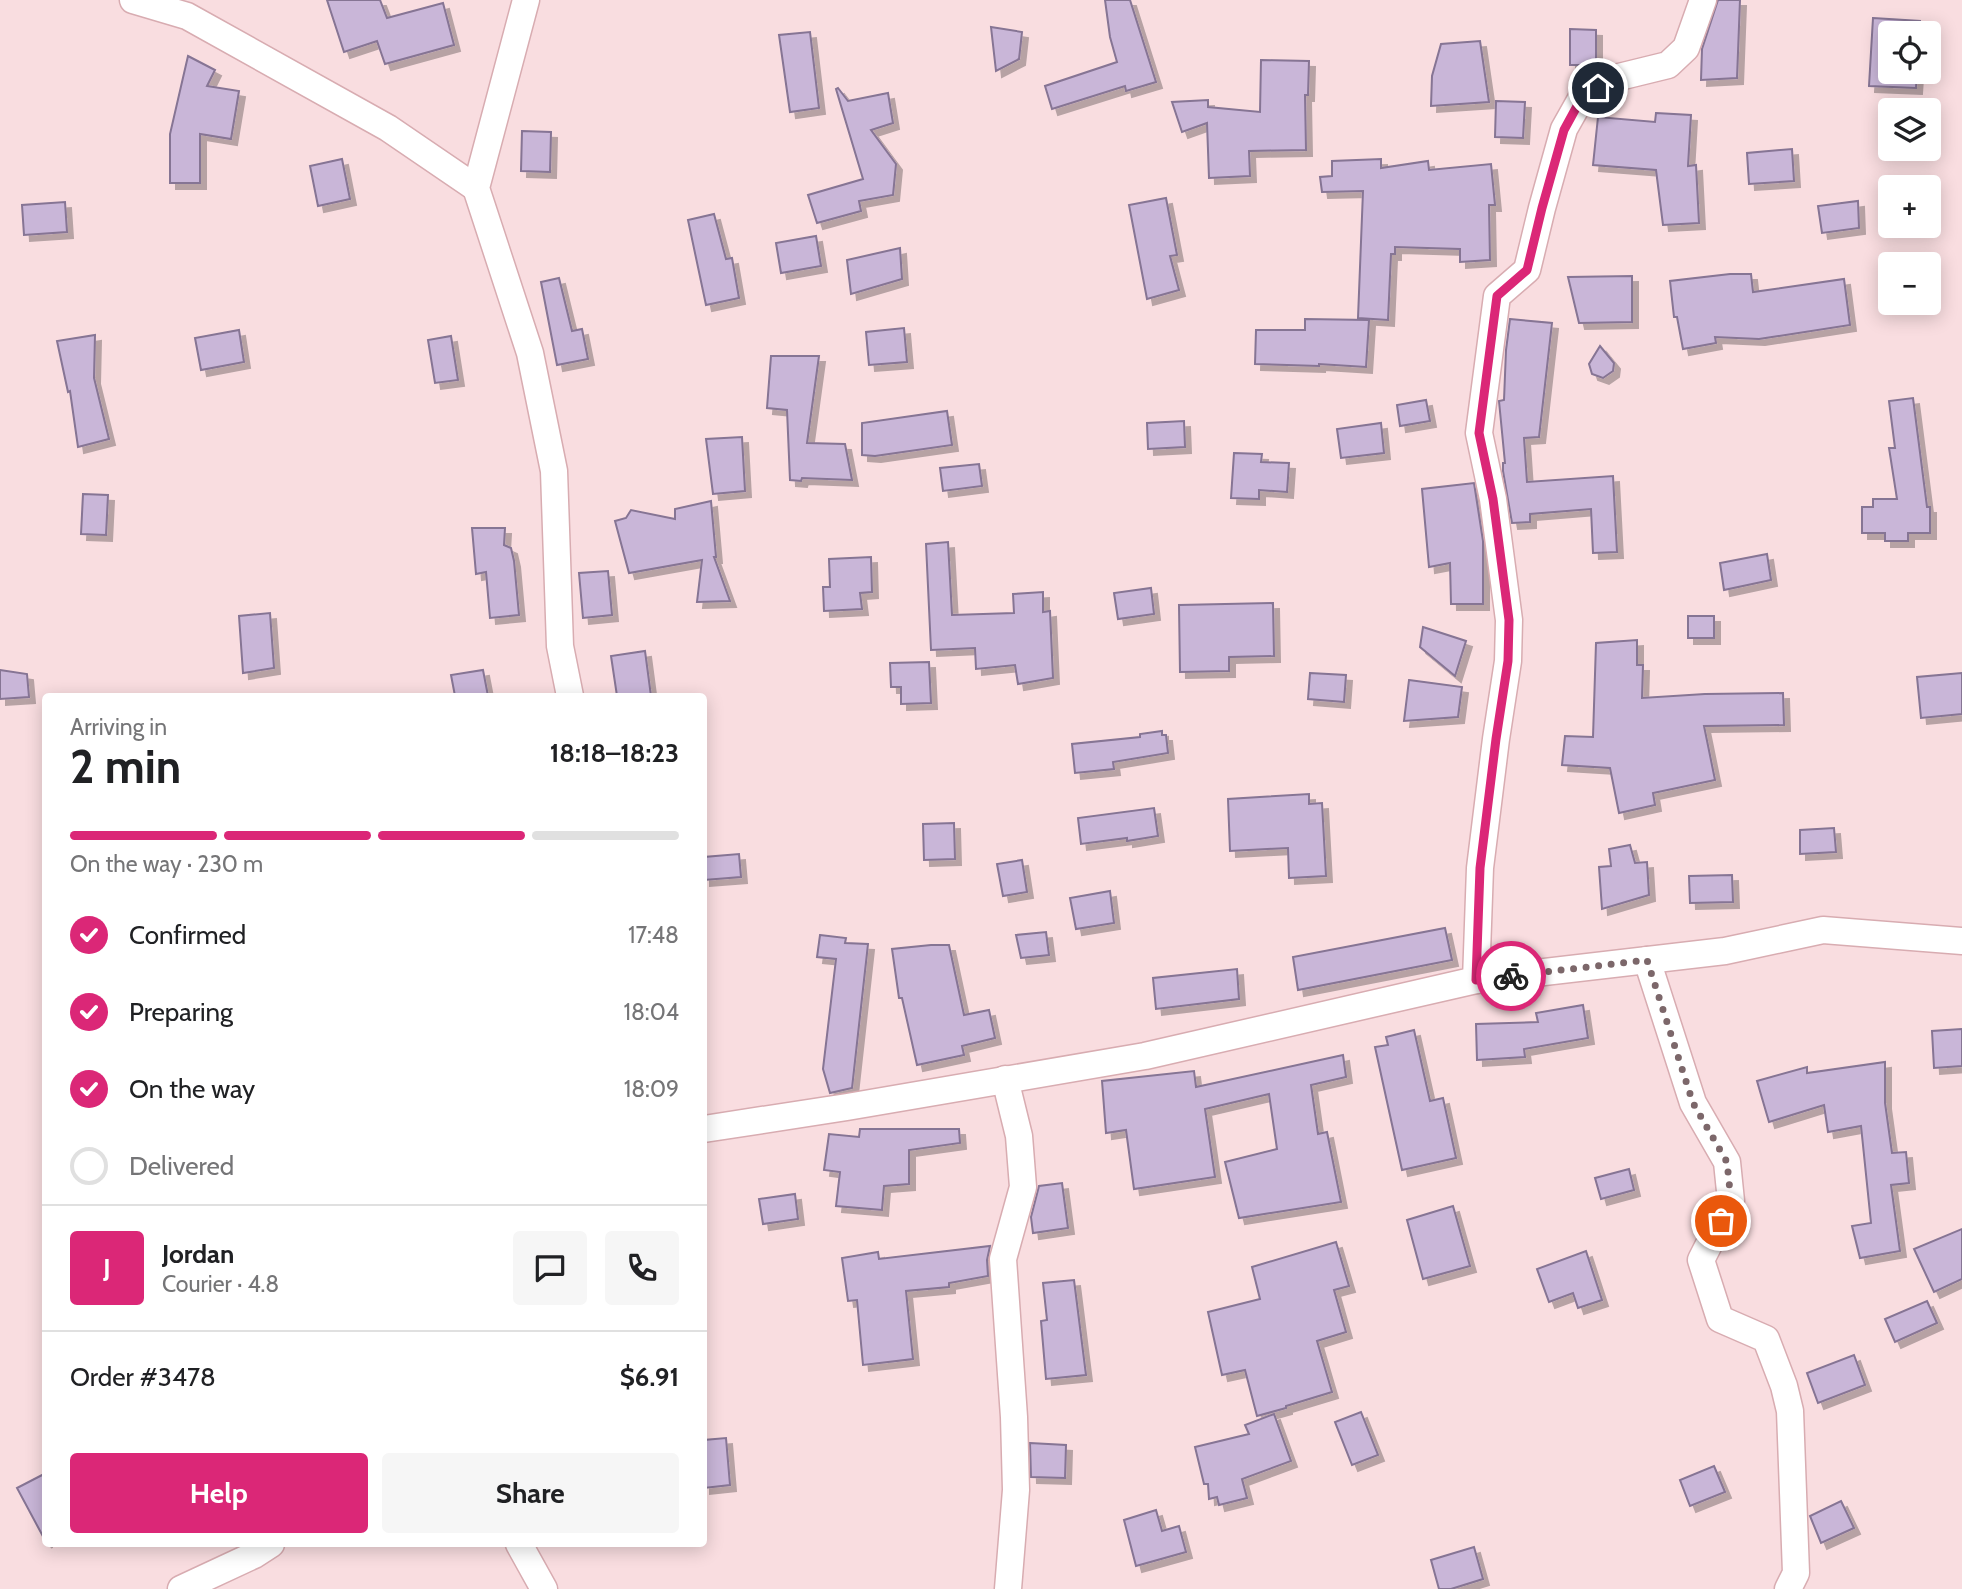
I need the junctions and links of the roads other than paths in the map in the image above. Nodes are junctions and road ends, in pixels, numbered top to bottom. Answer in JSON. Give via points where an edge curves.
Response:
{"nodes":[{"id":1,"x":133,"y":0,"type":"edge"},
{"id":2,"x":526,"y":0,"type":"edge"},
{"id":3,"x":1703,"y":0,"type":"edge"},
{"id":4,"x":476,"y":188,"type":"junction"},
{"id":5,"x":569,"y":693,"type":"edge"},
{"id":6,"x":1962,"y":941,"type":"edge"},
{"id":7,"x":1647,"y":960,"type":"junction"},
{"id":8,"x":1476,"y":980,"type":"junction"},
{"id":9,"x":1005,"y":1079,"type":"junction"},
{"id":10,"x":707,"y":1129,"type":"edge"},
{"id":11,"x":266,"y":1547,"type":"edge"},
{"id":12,"x":521,"y":1547,"type":"edge"},
{"id":13,"x":181,"y":1589,"type":"edge"},
{"id":14,"x":544,"y":1589,"type":"edge"},
{"id":15,"x":1008,"y":1589,"type":"edge"},
{"id":16,"x":1788,"y":1589,"type":"edge"}],
"edges":[{"from":1,"to":4,"type":"street","via":[[187,16],[388,128]]},
{"from":2,"to":4,"type":"street"},
{"from":3,"to":8,"type":"street","via":[[1686,48],[1668,65],[1615,78],[1582,97],[1564,130],[1527,270],[1497,296],[1479,433],[1509,620],[1508,661],[1480,868]]},
{"from":4,"to":5,"type":"street","via":[[530,354],[554,471],[560,646]]},
{"from":6,"to":7,"type":"street","via":[[1823,930],[1725,951]]},
{"from":7,"to":8,"type":"street"},
{"from":7,"to":16,"type":"street","via":[[1693,1103],[1727,1162],[1731,1201],[1702,1261],[1720,1319],[1766,1339],[1790,1411],[1796,1573]]},
{"from":8,"to":9,"type":"street","via":[[1145,1056]]},
{"from":9,"to":10,"type":"street"},
{"from":9,"to":15,"type":"street","via":[[1019,1136],[1023,1187],[1003,1259],[1016,1490]]},
{"from":11,"to":13,"type":"street"},
{"from":12,"to":14,"type":"street"}]}
